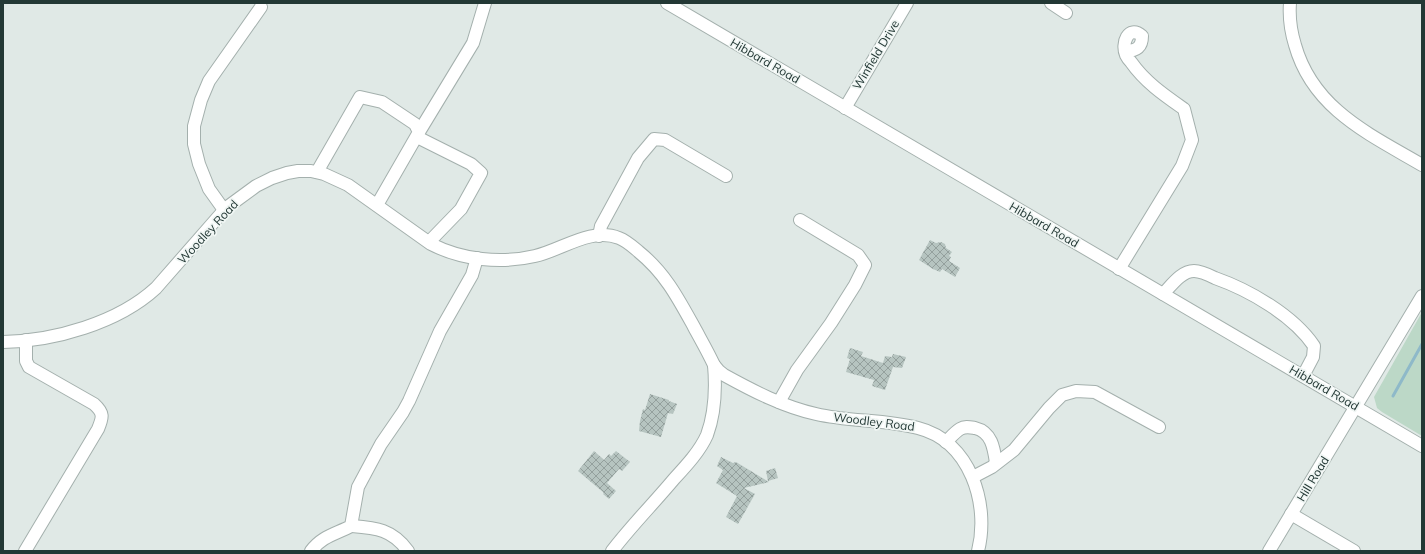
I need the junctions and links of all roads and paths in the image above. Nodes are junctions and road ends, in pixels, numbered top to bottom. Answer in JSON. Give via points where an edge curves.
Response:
{"nodes":[{"id":1,"x":485,"y":3,"type":"edge"},
{"id":2,"x":667,"y":3,"type":"edge"},
{"id":3,"x":907,"y":3,"type":"edge"},
{"id":4,"x":1051,"y":3,"type":"edge"},
{"id":5,"x":1290,"y":3,"type":"edge"},
{"id":6,"x":261,"y":7,"type":"dead end"},
{"id":7,"x":1066,"y":13,"type":"dead end"},
{"id":8,"x":1125,"y":50,"type":"dead end"},
{"id":9,"x":845,"y":108,"type":"junction"},
{"id":10,"x":418,"y":134,"type":"junction"},
{"id":11,"x":1422,"y":165,"type":"edge"},
{"id":12,"x":317,"y":172,"type":"junction"},
{"id":13,"x":726,"y":176,"type":"dead end"},
{"id":14,"x":376,"y":205,"type":"junction"},
{"id":15,"x":224,"y":210,"type":"junction"},
{"id":16,"x":800,"y":220,"type":"dead end"},
{"id":17,"x":600,"y":236,"type":"junction"},
{"id":18,"x":429,"y":242,"type":"junction"},
{"id":19,"x":477,"y":258,"type":"junction"},
{"id":20,"x":1119,"y":268,"type":"junction"},
{"id":21,"x":1163,"y":294,"type":"junction"},
{"id":22,"x":1422,"y":296,"type":"edge"},
{"id":23,"x":26,"y":340,"type":"junction"},
{"id":24,"x":3,"y":342,"type":"edge"},
{"id":25,"x":714,"y":365,"type":"junction"},
{"id":26,"x":1303,"y":376,"type":"junction"},
{"id":27,"x":779,"y":402,"type":"junction"},
{"id":28,"x":1356,"y":407,"type":"junction"},
{"id":29,"x":1159,"y":428,"type":"dead end"},
{"id":30,"x":946,"y":442,"type":"junction"},
{"id":31,"x":1422,"y":446,"type":"edge"},
{"id":32,"x":996,"y":463,"type":"junction"},
{"id":33,"x":973,"y":477,"type":"junction"},
{"id":34,"x":1291,"y":514,"type":"junction"},
{"id":35,"x":351,"y":526,"type":"junction"},
{"id":36,"x":25,"y":551,"type":"edge"},
{"id":37,"x":311,"y":551,"type":"edge"},
{"id":38,"x":408,"y":551,"type":"edge"},
{"id":39,"x":612,"y":551,"type":"edge"},
{"id":40,"x":978,"y":551,"type":"edge"},
{"id":41,"x":1269,"y":551,"type":"edge"},
{"id":42,"x":1354,"y":551,"type":"edge"}],
"edges":[{"from":1,"to":10,"type":"street","via":[[473,43]]},
{"from":2,"to":9,"type":"street","name":"Hibbard Road"},
{"from":3,"to":9,"type":"street","name":"Winfield Drive"},
{"from":4,"to":7,"type":"street"},
{"from":5,"to":11,"type":"street","via":[[1291,25],[1297,52],[1313,85],[1336,110],[1361,129]]},
{"from":6,"to":15,"type":"street","via":[[209,81],[194,126],[194,144],[199,164],[209,188]]},
{"from":8,"to":20,"type":"street","via":[[1125,54],[1139,74],[1184,108],[1192,140],[1182,166]]},
{"from":9,"to":20,"type":"street","name":"Hibbard Road"},
{"from":10,"to":12,"type":"street","via":[[415,124],[382,102],[360,97]]},
{"from":10,"to":14,"type":"street"},
{"from":10,"to":18,"type":"street","via":[[471,164],[481,173],[461,209]]},
{"from":12,"to":14,"type":"street","name":"Woodley Road","via":[[348,185]]},
{"from":12,"to":15,"type":"street","name":"Woodley Road","via":[[298,171],[272,178]]},
{"from":13,"to":17,"type":"street","via":[[665,140],[654,139],[635,164],[601,226]]},
{"from":14,"to":18,"type":"street","name":"Woodley Road"},
{"from":15,"to":23,"type":"street","name":"Woodley Road","via":[[156,288],[134,305],[90,326]]},
{"from":16,"to":27,"type":"street","via":[[858,255],[865,264],[855,285],[797,370]]},
{"from":17,"to":19,"type":"street","name":"Woodley Road","via":[[535,256],[491,260]]},
{"from":17,"to":25,"type":"street","name":"Woodley Road","via":[[620,238],[663,275]]},
{"from":18,"to":19,"type":"street","name":"Woodley Road","via":[[443,250]]},
{"from":19,"to":35,"type":"street","via":[[472,275],[440,332],[406,406],[381,444],[358,487]]},
{"from":20,"to":21,"type":"street","name":"Hibbard Road"},
{"from":21,"to":26,"type":"street","name":"Hibbard Road"},
{"from":21,"to":26,"type":"street","via":[[1185,273],[1194,271],[1243,289],[1283,315],[1307,336],[1314,346],[1313,357]]},
{"from":22,"to":28,"type":"street","name":"Hill Road"},
{"from":23,"to":24,"type":"street","name":"Woodley Road"},
{"from":23,"to":36,"type":"street","via":[[26,361],[29,367],[94,404],[100,410],[102,420]]},
{"from":25,"to":27,"type":"street","name":"Woodley Road","via":[[737,382]]},
{"from":25,"to":39,"type":"street","name":"Woodley Road","via":[[714,404],[701,445],[684,469]]},
{"from":26,"to":28,"type":"street","name":"Hibbard Road"},
{"from":27,"to":30,"type":"street","name":"Woodley Road","via":[[838,419],[919,428]]},
{"from":28,"to":31,"type":"street","name":"Hibbard Road"},
{"from":28,"to":34,"type":"street","name":"Hill Road"},
{"from":29,"to":32,"type":"street","via":[[1095,392],[1076,391],[1062,395],[1014,450]]},
{"from":30,"to":32,"type":"street","via":[[958,429],[966,426],[982,429],[993,445]]},
{"from":30,"to":33,"type":"street","name":"Woodley Road","via":[[966,464]]},
{"from":32,"to":33,"type":"street"},
{"from":33,"to":40,"type":"street","name":"Woodley Road","via":[[982,511]]},
{"from":34,"to":41,"type":"street","name":"Hill Road"},
{"from":34,"to":42,"type":"street"},
{"from":35,"to":37,"type":"street","via":[[320,541]]},
{"from":35,"to":38,"type":"street","via":[[387,532]]}]}
